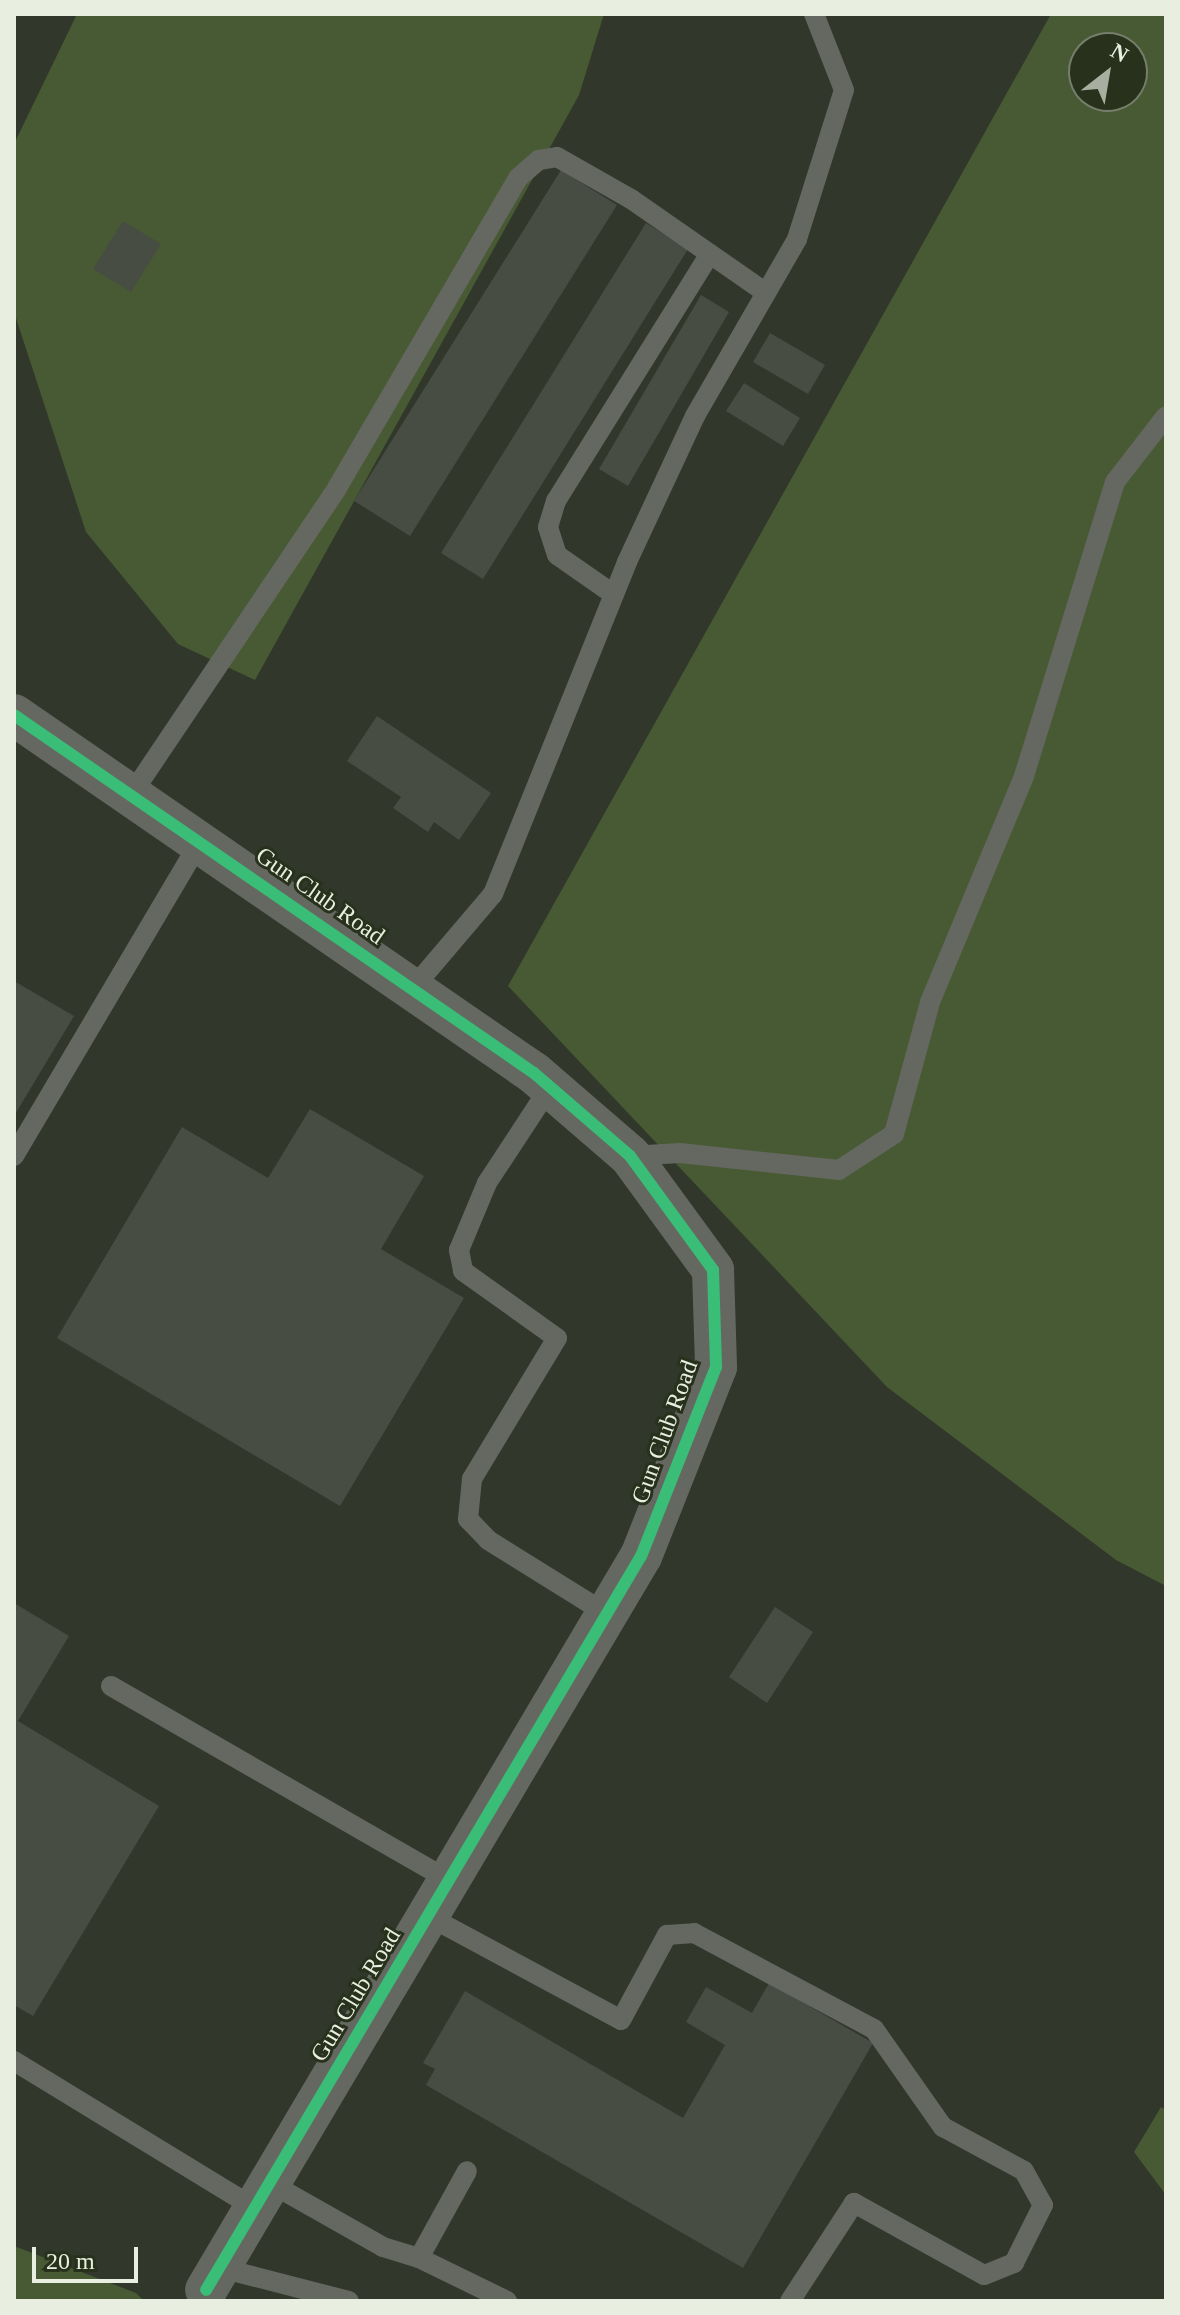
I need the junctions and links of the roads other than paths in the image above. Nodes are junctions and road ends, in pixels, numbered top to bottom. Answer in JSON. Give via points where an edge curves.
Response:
{"nodes":[{"id":1,"x":814,"y":14,"type":"edge"},
{"id":2,"x":710,"y":254,"type":"junction"},
{"id":3,"x":765,"y":292,"type":"junction"},
{"id":4,"x":1166,"y":416,"type":"edge"},
{"id":5,"x":613,"y":594,"type":"junction"},
{"id":6,"x":14,"y":715,"type":"edge"},
{"id":7,"x":133,"y":792,"type":"junction"},
{"id":8,"x":201,"y":840,"type":"junction"},
{"id":9,"x":413,"y":988,"type":"junction"},
{"id":10,"x":550,"y":1087,"type":"junction"},
{"id":11,"x":14,"y":1156,"type":"edge"},
{"id":12,"x":630,"y":1156,"type":"junction"},
{"id":13,"x":607,"y":1614,"type":"junction"},
{"id":14,"x":111,"y":1686,"type":"dead end"},
{"id":15,"x":449,"y":1880,"type":"junction"},
{"id":16,"x":428,"y":1916,"type":"junction"},
{"id":17,"x":14,"y":2061,"type":"edge"},
{"id":18,"x":467,"y":2171,"type":"dead end"},
{"id":19,"x":263,"y":2195,"type":"junction"},
{"id":20,"x":419,"y":2258,"type":"junction"},
{"id":21,"x":214,"y":2279,"type":"joint"},
{"id":22,"x":349,"y":2301,"type":"edge"},
{"id":23,"x":507,"y":2301,"type":"edge"},
{"id":24,"x":790,"y":2301,"type":"edge"}],
"edges":[{"from":1,"to":3,"type":"lane","via":[[844,90],[797,239]]},
{"from":2,"to":3,"type":"lane"},
{"from":2,"to":5,"type":"lane","via":[[556,501],[548,527],[557,555]]},
{"from":2,"to":7,"type":"lane","via":[[557,157],[518,178],[337,488]]},
{"from":3,"to":5,"type":"lane","via":[[695,416]]},
{"from":4,"to":12,"type":"lane","via":[[1115,482],[1024,776],[930,1002],[894,1134],[839,1170],[680,1153]]},
{"from":5,"to":9,"type":"lane","via":[[493,894]]},
{"from":6,"to":7,"type":"street","name":"Gun Club Road"},
{"from":7,"to":8,"type":"street","name":"Gun Club Road"},
{"from":8,"to":9,"type":"street","name":"Gun Club Road"},
{"from":8,"to":11,"type":"lane"},
{"from":9,"to":10,"type":"street","name":"Gun Club Road"},
{"from":10,"to":12,"type":"street","name":"Gun Club Road"},
{"from":10,"to":13,"type":"lane","via":[[487,1183],[459,1250],[463,1271],[557,1338],[472,1479],[468,1519],[488,1540]]},
{"from":12,"to":13,"type":"street","name":"Gun Club Road","via":[[713,1270],[716,1367],[641,1556]]},
{"from":13,"to":15,"type":"street","name":"Gun Club Road"},
{"from":14,"to":15,"type":"lane"},
{"from":15,"to":16,"type":"street","name":"Gun Club Road"},
{"from":16,"to":19,"type":"street","name":"Gun Club Road"},
{"from":16,"to":24,"type":"lane","via":[[621,2020],[667,1935],[694,1933],[874,2029],[943,2127],[1024,2171],[1043,2205],[1014,2263],[984,2275],[854,2203]]},
{"from":17,"to":19,"type":"lane"},
{"from":18,"to":20,"type":"lane"},
{"from":19,"to":20,"type":"lane"},
{"from":19,"to":21,"type":"street","name":"Gun Club Road"},
{"from":20,"to":23,"type":"lane"},
{"from":21,"to":22,"type":"lane"}]}
